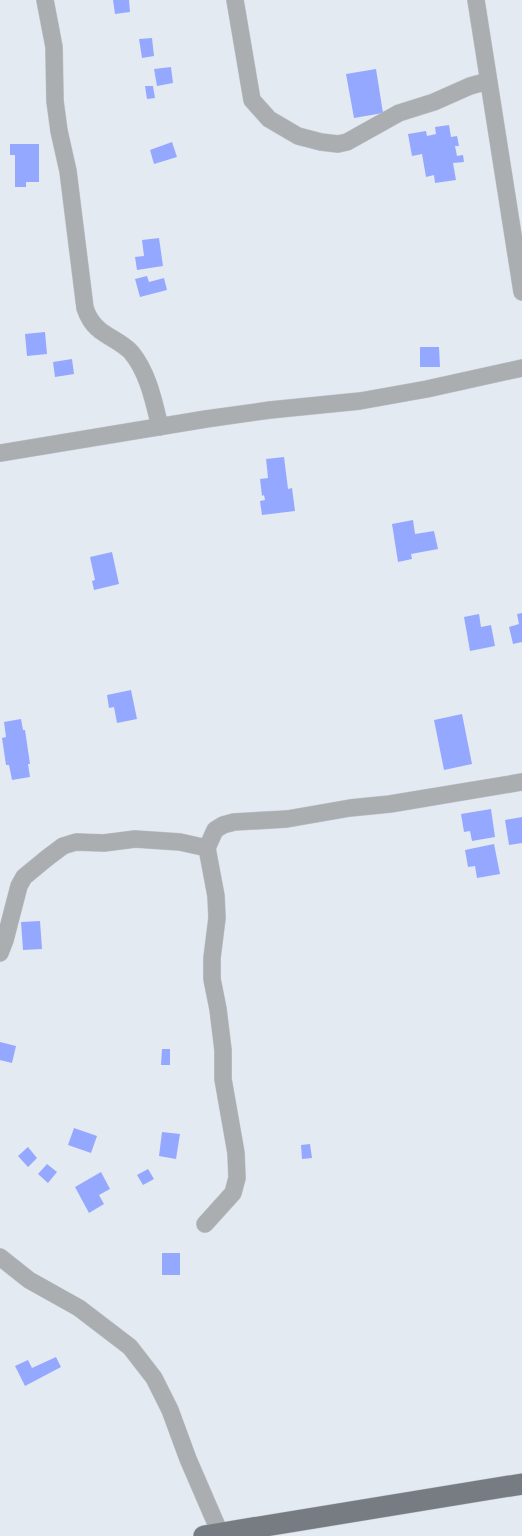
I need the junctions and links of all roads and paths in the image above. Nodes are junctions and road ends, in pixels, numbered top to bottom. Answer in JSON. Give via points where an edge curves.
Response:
{"nodes":[{"id":1,"x":45,"y":0,"type":"edge"},
{"id":2,"x":236,"y":0,"type":"edge"},
{"id":3,"x":476,"y":0,"type":"edge"},
{"id":4,"x":488,"y":82,"type":"junction"},
{"id":5,"x":522,"y":292,"type":"edge"},
{"id":6,"x":522,"y":368,"type":"edge"},
{"id":7,"x":160,"y":427,"type":"junction"},
{"id":8,"x":0,"y":453,"type":"edge"},
{"id":9,"x":522,"y":782,"type":"edge"},
{"id":10,"x":206,"y":848,"type":"junction"},
{"id":11,"x":0,"y":953,"type":"edge"},
{"id":12,"x":205,"y":1224,"type":"dead end"},
{"id":13,"x":0,"y":1257,"type":"edge"},
{"id":14,"x":522,"y":1484,"type":"edge"},
{"id":15,"x":274,"y":1530,"type":"edge"},
{"id":16,"x":212,"y":1535,"type":"edge"}],
"edges":[{"from":1,"to":7,"type":"street","via":[[54,47],[55,102],[68,171],[85,308],[97,328],[121,342],[138,363],[152,394]]},
{"from":2,"to":4,"type":"street","via":[[252,100],[269,119],[298,136],[321,142],[347,142],[398,113]]},
{"from":3,"to":4,"type":"street"},
{"from":4,"to":5,"type":"street"},
{"from":6,"to":7,"type":"street","via":[[360,401],[270,410]]},
{"from":7,"to":8,"type":"street"},
{"from":9,"to":10,"type":"street","via":[[287,819],[234,822],[215,830]]},
{"from":10,"to":11,"type":"street","via":[[180,842],[135,839],[104,843],[76,842],[63,846],[24,877],[19,886]]},
{"from":10,"to":12,"type":"street","via":[[216,896],[217,918],[212,979],[219,1016],[223,1079],[236,1153],[237,1178],[233,1194]]},
{"from":13,"to":16,"type":"street","via":[[30,1280],[79,1308],[130,1347],[154,1378],[170,1410]]},
{"from":14,"to":15,"type":"main road"},
{"from":15,"to":16,"type":"main road"}]}
